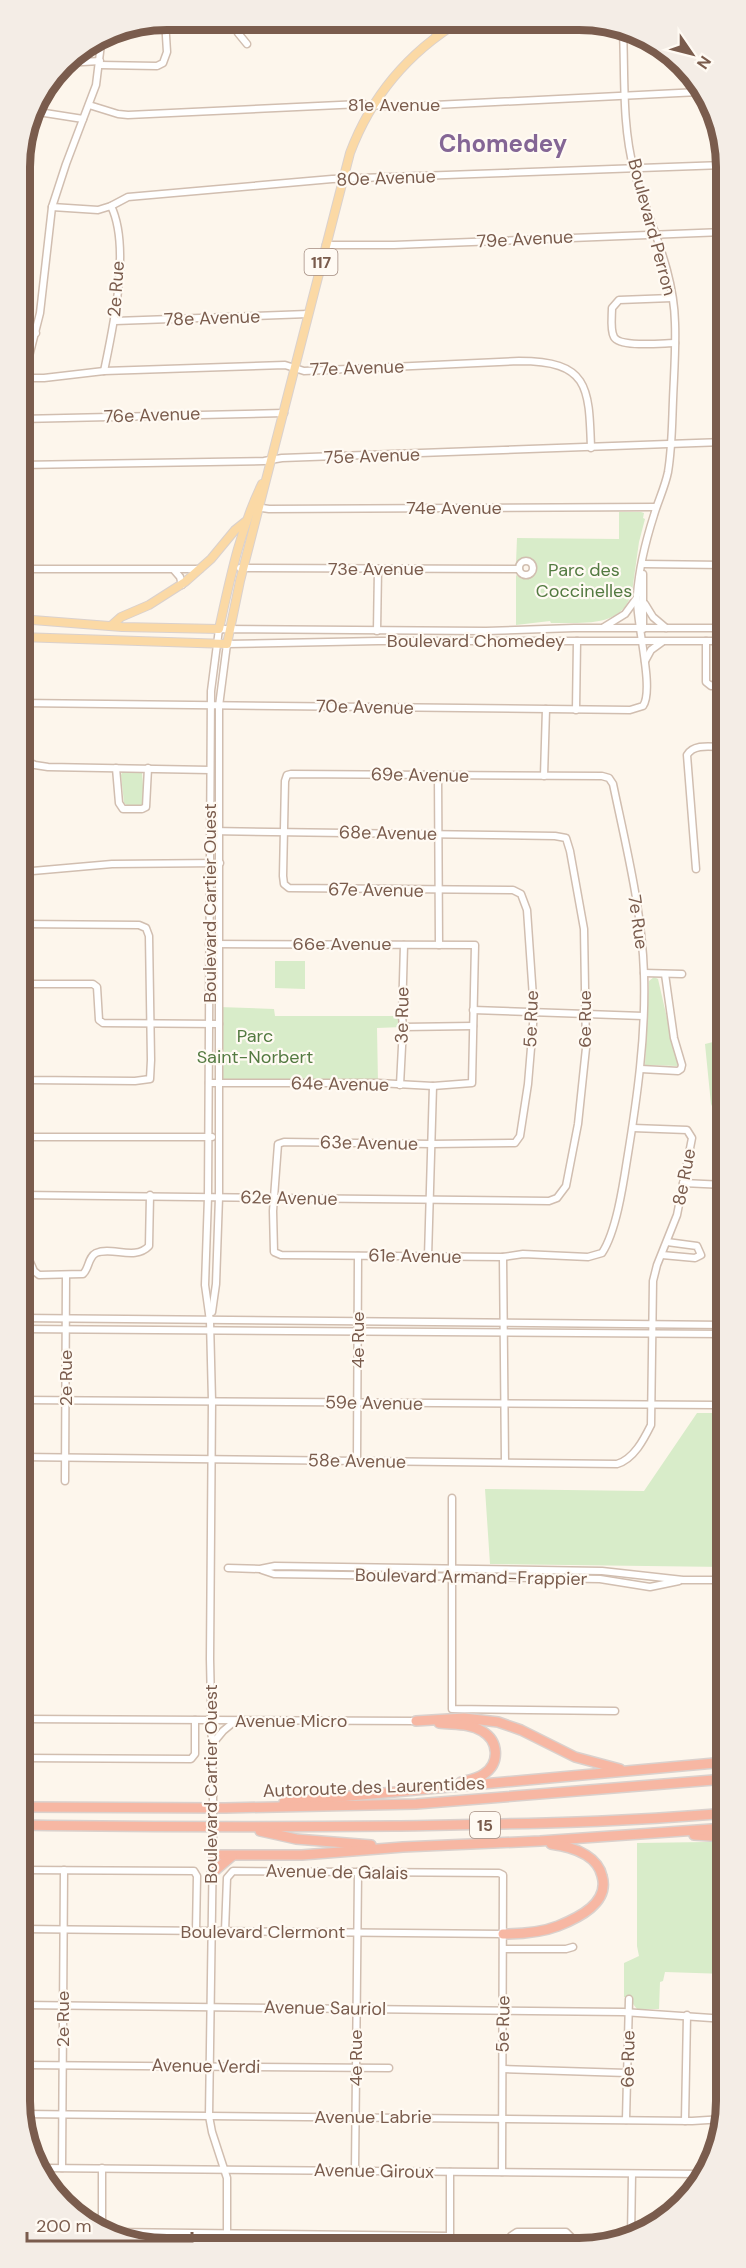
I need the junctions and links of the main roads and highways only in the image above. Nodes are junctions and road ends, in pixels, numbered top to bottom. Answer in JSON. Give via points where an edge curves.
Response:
{"nodes":[{"id":1,"x":439,"y":30,"type":"edge"},
{"id":2,"x":446,"y":30,"type":"edge"},
{"id":3,"x":435,"y":38,"type":"junction"},
{"id":4,"x":255,"y":507,"type":"junction"},
{"id":5,"x":246,"y":521,"type":"junction"},
{"id":6,"x":30,"y":620,"type":"edge"},
{"id":7,"x":112,"y":625,"type":"junction"},
{"id":8,"x":30,"y":637,"type":"edge"},
{"id":9,"x":716,"y":1763,"type":"edge"},
{"id":10,"x":627,"y":1772,"type":"junction"},
{"id":11,"x":716,"y":1780,"type":"edge"},
{"id":12,"x":413,"y":1791,"type":"junction"},
{"id":13,"x":30,"y":1807,"type":"edge"},
{"id":14,"x":225,"y":1808,"type":"junction"},
{"id":15,"x":716,"y":1814,"type":"edge"},
{"id":16,"x":30,"y":1825,"type":"edge"},
{"id":17,"x":243,"y":1827,"type":"junction"},
{"id":18,"x":716,"y":1829,"type":"edge"},
{"id":19,"x":662,"y":1833,"type":"junction"},
{"id":20,"x":716,"y":1836,"type":"edge"},
{"id":21,"x":540,"y":1841,"type":"junction"},
{"id":22,"x":403,"y":1846,"type":"junction"},
{"id":23,"x":213,"y":1855,"type":"road end"},
{"id":24,"x":232,"y":1856,"type":"junction"},
{"id":25,"x":212,"y":1873,"type":"road end"},
{"id":26,"x":503,"y":1934,"type":"road end"}],
"edges":[{"from":1,"to":3,"type":"main road"},
{"from":2,"to":3,"type":"main road","number":"117"},
{"from":3,"to":4,"type":"main road","number":"117","via":[[403,66],[373,106],[351,148],[284,413]]},
{"from":4,"to":5,"type":"main road","number":"117"},
{"from":4,"to":8,"type":"main road","number":"117","via":[[227,644]]},
{"from":5,"to":7,"type":"main road","via":[[182,585]]},
{"from":5,"to":7,"type":"main road","via":[[219,629]]},
{"from":6,"to":7,"type":"main road"},
{"from":9,"to":10,"type":"highway"},
{"from":10,"to":12,"type":"highway"},
{"from":10,"to":12,"type":"highway","via":[[575,1757],[503,1723],[464,1718],[416,1721],[476,1728],[491,1739],[496,1753],[491,1768],[478,1778]]},
{"from":11,"to":14,"type":"highway","name":"Autoroute des Laurentides","number":"15","via":[[439,1803]]},
{"from":12,"to":14,"type":"highway"},
{"from":13,"to":14,"type":"highway","name":"Autoroute des Laurentides","number":"15"},
{"from":15,"to":17,"type":"highway","name":"Autoroute des Laurentides","number":"15","via":[[524,1824]]},
{"from":16,"to":17,"type":"highway","name":"Autoroute des Laurentides","number":"15"},
{"from":17,"to":22,"type":"highway","via":[[296,1839]]},
{"from":18,"to":19,"type":"highway"},
{"from":19,"to":20,"type":"highway"},
{"from":19,"to":21,"type":"highway"},
{"from":21,"to":22,"type":"highway"},
{"from":21,"to":26,"type":"highway","via":[[574,1849],[592,1859],[603,1878],[601,1895],[591,1908],[562,1925]]},
{"from":22,"to":24,"type":"highway"},
{"from":23,"to":24,"type":"highway"},
{"from":24,"to":25,"type":"highway"}]}
